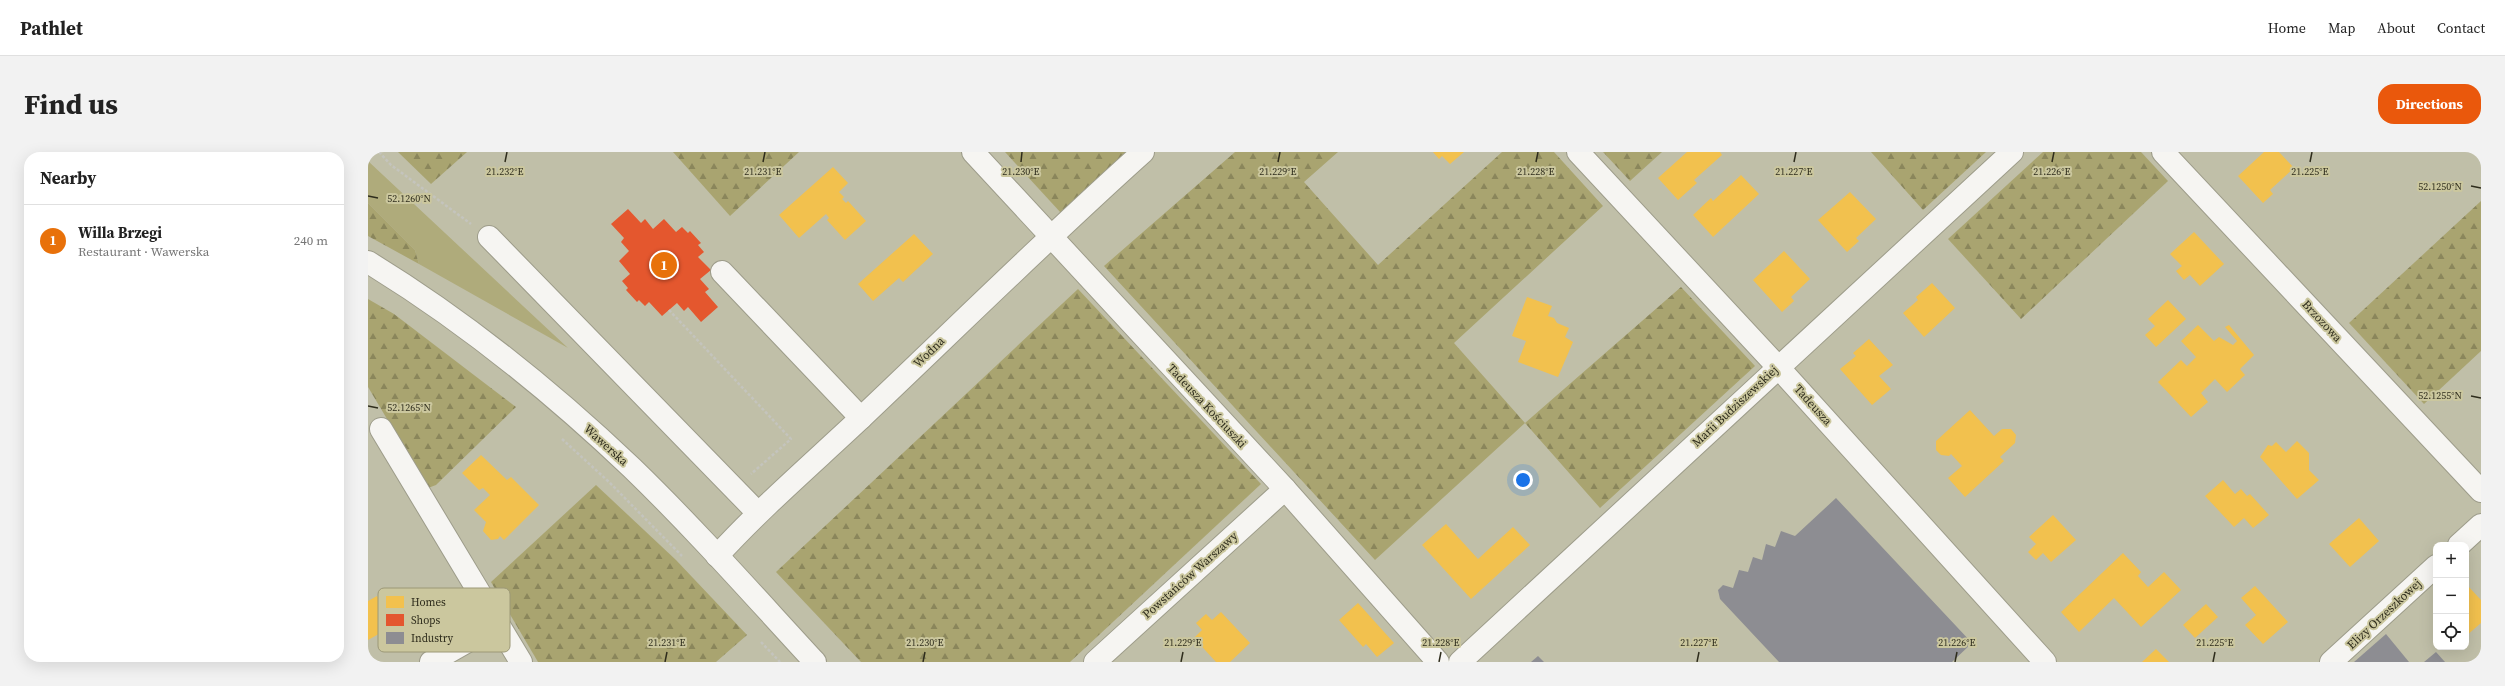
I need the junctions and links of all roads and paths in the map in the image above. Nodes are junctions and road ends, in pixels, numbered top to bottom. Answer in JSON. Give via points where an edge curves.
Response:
{"nodes":[{"id":1,"x":379,"y":152,"type":"edge"},
{"id":2,"x":973,"y":152,"type":"edge"},
{"id":3,"x":1143,"y":152,"type":"edge"},
{"id":4,"x":1578,"y":152,"type":"edge"},
{"id":5,"x":2012,"y":152,"type":"edge"},
{"id":6,"x":2163,"y":152,"type":"edge"},
{"id":7,"x":1049,"y":236,"type":"junction"},
{"id":8,"x":489,"y":237,"type":"joint"},
{"id":9,"x":368,"y":262,"type":"edge"},
{"id":10,"x":722,"y":272,"type":"dead end"},
{"id":11,"x":669,"y":310,"type":"dead end"},
{"id":12,"x":1778,"y":367,"type":"junction"},
{"id":13,"x":861,"y":418,"type":"junction"},
{"id":14,"x":381,"y":429,"type":"dead end"},
{"id":15,"x":558,"y":435,"type":"dead end"},
{"id":16,"x":734,"y":488,"type":"junction"},
{"id":17,"x":1284,"y":489,"type":"junction"},
{"id":18,"x":2481,"y":491,"type":"edge"},
{"id":19,"x":758,"y":512,"type":"junction"},
{"id":20,"x":2481,"y":525,"type":"edge"},
{"id":21,"x":2462,"y":542,"type":"edge"},
{"id":22,"x":717,"y":556,"type":"junction"},
{"id":23,"x":686,"y":560,"type":"dead end"},
{"id":24,"x":2433,"y":569,"type":"edge"},
{"id":25,"x":476,"y":588,"type":"edge"},
{"id":26,"x":759,"y":639,"type":"dead end"},
{"id":27,"x":510,"y":644,"type":"edge"},
{"id":28,"x":448,"y":652,"type":"edge"},
{"id":29,"x":430,"y":662,"type":"edge"},
{"id":30,"x":521,"y":662,"type":"edge"},
{"id":31,"x":780,"y":662,"type":"edge"},
{"id":32,"x":815,"y":662,"type":"edge"},
{"id":33,"x":1095,"y":662,"type":"edge"},
{"id":34,"x":1438,"y":662,"type":"edge"},
{"id":35,"x":1460,"y":662,"type":"edge"},
{"id":36,"x":2045,"y":662,"type":"edge"},
{"id":37,"x":2331,"y":662,"type":"edge"}],
"edges":[{"from":1,"to":8,"type":"path","via":[[391,164]]},
{"from":2,"to":7,"type":"street","name":"Tadeusza Kościuszki"},
{"from":3,"to":7,"type":"street","name":"Wodna"},
{"from":4,"to":12,"type":"street","name":"Tadeusza"},
{"from":5,"to":12,"type":"street","name":"Marii Budziszewskiej"},
{"from":6,"to":18,"type":"street","name":"Brzozowa"},
{"from":7,"to":13,"type":"street","name":"Wodna"},
{"from":7,"to":17,"type":"street","name":"Tadeusza Kościuszki"},
{"from":8,"to":16,"type":"street"},
{"from":9,"to":22,"type":"street","name":"Wawerska","via":[[416,291],[547,392],[632,468]]},
{"from":10,"to":13,"type":"street"},
{"from":11,"to":16,"type":"path","via":[[791,439]]},
{"from":12,"to":35,"type":"street","name":"Marii Budziszewskiej"},
{"from":12,"to":36,"type":"street","name":"Tadeusza"},
{"from":13,"to":19,"type":"street","name":"Wodna"},
{"from":14,"to":25,"type":"street"},
{"from":15,"to":23,"type":"path","via":[[609,482]]},
{"from":16,"to":19,"type":"street"},
{"from":17,"to":33,"type":"street","name":"Powstańców Warszawy"},
{"from":17,"to":34,"type":"street","name":"Tadeusza Kościuszki"},
{"from":19,"to":22,"type":"street","name":"Wodna"},
{"from":20,"to":21,"type":"street"},
{"from":22,"to":32,"type":"street","name":"Wawerska"},
{"from":24,"to":37,"type":"street","name":"Elizy Orzeszkowej"},
{"from":26,"to":31,"type":"path"},
{"from":27,"to":30,"type":"street"},
{"from":28,"to":29,"type":"street"}]}
